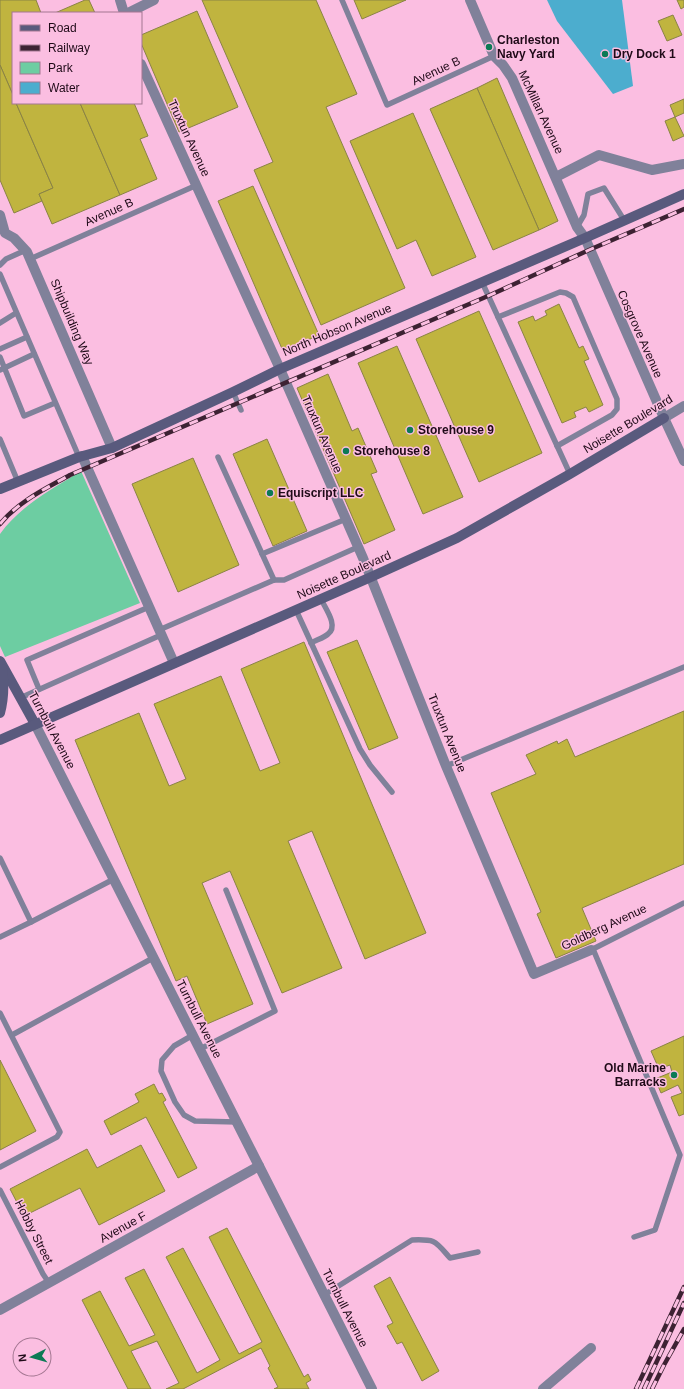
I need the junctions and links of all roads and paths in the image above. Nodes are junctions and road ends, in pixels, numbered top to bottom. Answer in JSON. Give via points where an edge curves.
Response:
{"nodes":[{"id":1,"x":120,"y":0,"type":"edge"},
{"id":2,"x":154,"y":0,"type":"edge"},
{"id":3,"x":342,"y":0,"type":"edge"},
{"id":4,"x":470,"y":0,"type":"edge"},
{"id":5,"x":124,"y":12,"type":"edge"},
{"id":6,"x":130,"y":12,"type":"edge"},
{"id":7,"x":494,"y":56,"type":"junction"},
{"id":8,"x":142,"y":66,"type":"edge"},
{"id":9,"x":684,"y":164,"type":"edge"},
{"id":10,"x":556,"y":177,"type":"junction"},
{"id":11,"x":197,"y":185,"type":"junction"},
{"id":12,"x":684,"y":194,"type":"edge"},
{"id":13,"x":0,"y":214,"type":"edge"},
{"id":14,"x":624,"y":220,"type":"junction"},
{"id":15,"x":578,"y":227,"type":"junction"},
{"id":16,"x":3,"y":231,"type":"edge"},
{"id":17,"x":585,"y":238,"type":"junction"},
{"id":18,"x":28,"y":255,"type":"junction"},
{"id":19,"x":0,"y":265,"type":"edge"},
{"id":20,"x":0,"y":274,"type":"edge"},
{"id":21,"x":482,"y":282,"type":"junction"},
{"id":22,"x":16,"y":313,"type":"junction"},
{"id":23,"x":498,"y":317,"type":"junction"},
{"id":24,"x":0,"y":323,"type":"edge"},
{"id":25,"x":27,"y":337,"type":"junction"},
{"id":26,"x":0,"y":349,"type":"edge"},
{"id":27,"x":34,"y":354,"type":"junction"},
{"id":28,"x":0,"y":357,"type":"edge"},
{"id":29,"x":2,"y":369,"type":"edge"},
{"id":30,"x":280,"y":369,"type":"junction"},
{"id":31,"x":233,"y":392,"type":"junction"},
{"id":32,"x":55,"y":403,"type":"junction"},
{"id":33,"x":684,"y":406,"type":"edge"},
{"id":34,"x":241,"y":410,"type":"dead end"},
{"id":35,"x":664,"y":418,"type":"junction"},
{"id":36,"x":0,"y":439,"type":"edge"},
{"id":37,"x":557,"y":446,"type":"junction"},
{"id":38,"x":112,"y":448,"type":"junction"},
{"id":39,"x":80,"y":457,"type":"junction"},
{"id":40,"x":218,"y":457,"type":"dead end"},
{"id":41,"x":684,"y":461,"type":"edge"},
{"id":42,"x":570,"y":474,"type":"junction"},
{"id":43,"x":18,"y":482,"type":"junction"},
{"id":44,"x":0,"y":489,"type":"edge"},
{"id":45,"x":346,"y":519,"type":"junction"},
{"id":46,"x":358,"y":547,"type":"junction"},
{"id":47,"x":262,"y":554,"type":"junction"},
{"id":48,"x":371,"y":577,"type":"junction"},
{"id":49,"x":274,"y":580,"type":"junction"},
{"id":50,"x":321,"y":599,"type":"junction"},
{"id":51,"x":149,"y":607,"type":"junction"},
{"id":52,"x":296,"y":610,"type":"junction"},
{"id":53,"x":160,"y":632,"type":"junction"},
{"id":54,"x":311,"y":642,"type":"junction"},
{"id":55,"x":0,"y":662,"type":"edge"},
{"id":56,"x":174,"y":663,"type":"junction"},
{"id":57,"x":684,"y":667,"type":"edge"},
{"id":58,"x":40,"y":689,"type":"junction"},
{"id":59,"x":20,"y":698,"type":"junction"},
{"id":60,"x":0,"y":712,"type":"edge"},
{"id":61,"x":35,"y":724,"type":"junction"},
{"id":62,"x":0,"y":740,"type":"edge"},
{"id":63,"x":446,"y":766,"type":"junction"},
{"id":64,"x":392,"y":792,"type":"dead end"},
{"id":65,"x":0,"y":858,"type":"edge"},
{"id":66,"x":114,"y":879,"type":"junction"},
{"id":67,"x":226,"y":890,"type":"dead end"},
{"id":68,"x":684,"y":903,"type":"edge"},
{"id":69,"x":32,"y":922,"type":"junction"},
{"id":70,"x":0,"y":936,"type":"edge"},
{"id":71,"x":592,"y":949,"type":"junction"},
{"id":72,"x":154,"y":958,"type":"junction"},
{"id":73,"x":534,"y":974,"type":"joint"},
{"id":74,"x":0,"y":1013,"type":"edge"},
{"id":75,"x":12,"y":1035,"type":"junction"},
{"id":76,"x":193,"y":1035,"type":"junction"},
{"id":77,"x":200,"y":1049,"type":"junction"},
{"id":78,"x":237,"y":1122,"type":"junction"},
{"id":79,"x":259,"y":1166,"type":"junction"},
{"id":80,"x":0,"y":1167,"type":"edge"},
{"id":81,"x":0,"y":1190,"type":"edge"},
{"id":82,"x":634,"y":1237,"type":"dead end"},
{"id":83,"x":478,"y":1252,"type":"dead end"},
{"id":84,"x":49,"y":1283,"type":"junction"},
{"id":85,"x":324,"y":1295,"type":"junction"},
{"id":86,"x":0,"y":1310,"type":"edge"},
{"id":87,"x":591,"y":1348,"type":"dead end"},
{"id":88,"x":372,"y":1389,"type":"edge"},
{"id":89,"x":543,"y":1389,"type":"edge"}],
"edges":[{"from":1,"to":5,"type":"street"},
{"from":2,"to":6,"type":"street"},
{"from":3,"to":7,"type":"lane","name":"Avenue B","via":[[387,105]]},
{"from":4,"to":7,"type":"street","name":"McMillan Avenue"},
{"from":7,"to":10,"type":"street","name":"McMillan Avenue","via":[[512,78]]},
{"from":8,"to":11,"type":"street","name":"Truxtun Avenue"},
{"from":9,"to":10,"type":"street","via":[[652,170],[599,155]]},
{"from":10,"to":15,"type":"street","name":"McMillan Avenue"},
{"from":11,"to":18,"type":"lane","name":"Avenue B"},
{"from":11,"to":30,"type":"street","name":"Truxtun Avenue"},
{"from":12,"to":14,"type":"street","name":"North Hobson Avenue"},
{"from":13,"to":16,"type":"street","name":"Shipbuilding Way"},
{"from":14,"to":15,"type":"lane","via":[[604,188],[588,194],[584,215]]},
{"from":14,"to":17,"type":"street","name":"North Hobson Avenue"},
{"from":15,"to":17,"type":"street","name":"McMillan Avenue"},
{"from":16,"to":18,"type":"street","name":"Shipbuilding Way","via":[[14,238]]},
{"from":17,"to":21,"type":"street","name":"North Hobson Avenue"},
{"from":17,"to":35,"type":"street","name":"Cosgrove Avenue"},
{"from":18,"to":19,"type":"lane","name":"Avenue B","via":[[6,258]]},
{"from":18,"to":38,"type":"street","name":"Shipbuilding Way"},
{"from":20,"to":22,"type":"lane"},
{"from":21,"to":23,"type":"lane"},
{"from":21,"to":30,"type":"street","name":"North Hobson Avenue"},
{"from":22,"to":24,"type":"lane"},
{"from":22,"to":25,"type":"lane"},
{"from":23,"to":37,"type":"lane"},
{"from":23,"to":37,"type":"lane","via":[[560,292],[573,297],[617,399],[617,408],[612,415]]},
{"from":25,"to":26,"type":"lane"},
{"from":25,"to":27,"type":"lane"},
{"from":27,"to":29,"type":"lane"},
{"from":27,"to":32,"type":"lane"},
{"from":28,"to":29,"type":"lane"},
{"from":29,"to":32,"type":"lane","via":[[24,416]]},
{"from":30,"to":31,"type":"street","name":"North Hobson Avenue"},
{"from":30,"to":45,"type":"street","name":"Truxtun Avenue"},
{"from":31,"to":34,"type":"lane"},
{"from":31,"to":38,"type":"street","name":"North Hobson Avenue"},
{"from":32,"to":39,"type":"lane"},
{"from":33,"to":35,"type":"street","name":"Noisette Boulevard"},
{"from":35,"to":41,"type":"street","name":"Cosgrove Avenue"},
{"from":35,"to":42,"type":"street","name":"Noisette Boulevard"},
{"from":36,"to":43,"type":"lane"},
{"from":37,"to":42,"type":"lane"},
{"from":38,"to":39,"type":"street","name":"North Hobson Avenue"},
{"from":39,"to":43,"type":"street","name":"North Hobson Avenue"},
{"from":39,"to":51,"type":"street"},
{"from":40,"to":47,"type":"lane"},
{"from":42,"to":48,"type":"street","name":"Noisette Boulevard","via":[[457,538]]},
{"from":43,"to":44,"type":"street","name":"North Hobson Avenue"},
{"from":45,"to":46,"type":"street","name":"Truxtun Avenue"},
{"from":45,"to":47,"type":"lane"},
{"from":46,"to":48,"type":"street","name":"Truxtun Avenue"},
{"from":46,"to":49,"type":"lane","via":[[284,580]]},
{"from":47,"to":49,"type":"lane"},
{"from":48,"to":50,"type":"street","name":"Noisette Boulevard"},
{"from":48,"to":63,"type":"street","name":"Truxtun Avenue"},
{"from":49,"to":53,"type":"lane"},
{"from":50,"to":52,"type":"street","name":"Noisette Boulevard"},
{"from":50,"to":54,"type":"lane","via":[[332,624],[332,630]]},
{"from":51,"to":53,"type":"street"},
{"from":51,"to":58,"type":"lane","via":[[27,660]]},
{"from":52,"to":54,"type":"lane"},
{"from":52,"to":56,"type":"street","name":"Noisette Boulevard"},
{"from":53,"to":56,"type":"street"},
{"from":53,"to":58,"type":"lane"},
{"from":54,"to":64,"type":"lane","via":[[360,749]]},
{"from":55,"to":59,"type":"street","name":"Turnbull Avenue"},
{"from":55,"to":60,"type":"street","via":[[3,686]]},
{"from":56,"to":61,"type":"street","name":"Noisette Boulevard"},
{"from":57,"to":63,"type":"lane"},
{"from":58,"to":59,"type":"lane"},
{"from":59,"to":61,"type":"street","name":"Turnbull Avenue"},
{"from":61,"to":62,"type":"street","name":"Noisette Boulevard"},
{"from":61,"to":66,"type":"street","name":"Turnbull Avenue"},
{"from":63,"to":73,"type":"street","name":"Truxtun Avenue"},
{"from":65,"to":69,"type":"lane"},
{"from":66,"to":69,"type":"lane"},
{"from":66,"to":72,"type":"street","name":"Turnbull Avenue"},
{"from":67,"to":77,"type":"lane","via":[[275,1011]]},
{"from":68,"to":71,"type":"lane","name":"Goldberg Avenue"},
{"from":69,"to":70,"type":"lane"},
{"from":71,"to":73,"type":"street","name":"Goldberg Avenue"},
{"from":71,"to":82,"type":"lane","via":[[680,1155],[655,1230]]},
{"from":72,"to":75,"type":"lane"},
{"from":72,"to":76,"type":"street","name":"Turnbull Avenue"},
{"from":74,"to":75,"type":"lane"},
{"from":75,"to":80,"type":"lane","via":[[60,1132],[57,1137]]},
{"from":76,"to":77,"type":"street","name":"Turnbull Avenue"},
{"from":76,"to":78,"type":"lane","via":[[174,1046],[162,1060],[161,1071],[175,1102],[184,1115],[196,1121]]},
{"from":77,"to":78,"type":"street","name":"Turnbull Avenue"},
{"from":78,"to":79,"type":"street","name":"Turnbull Avenue"},
{"from":79,"to":84,"type":"street","name":"Avenue F"},
{"from":79,"to":85,"type":"street","name":"Turnbull Avenue"},
{"from":81,"to":84,"type":"lane","name":"Hobby Street"},
{"from":83,"to":85,"type":"lane","via":[[450,1258],[436,1242],[412,1240]]},
{"from":84,"to":86,"type":"street","name":"Avenue F"},
{"from":85,"to":88,"type":"street","name":"Turnbull Avenue"},
{"from":87,"to":89,"type":"street"}]}
